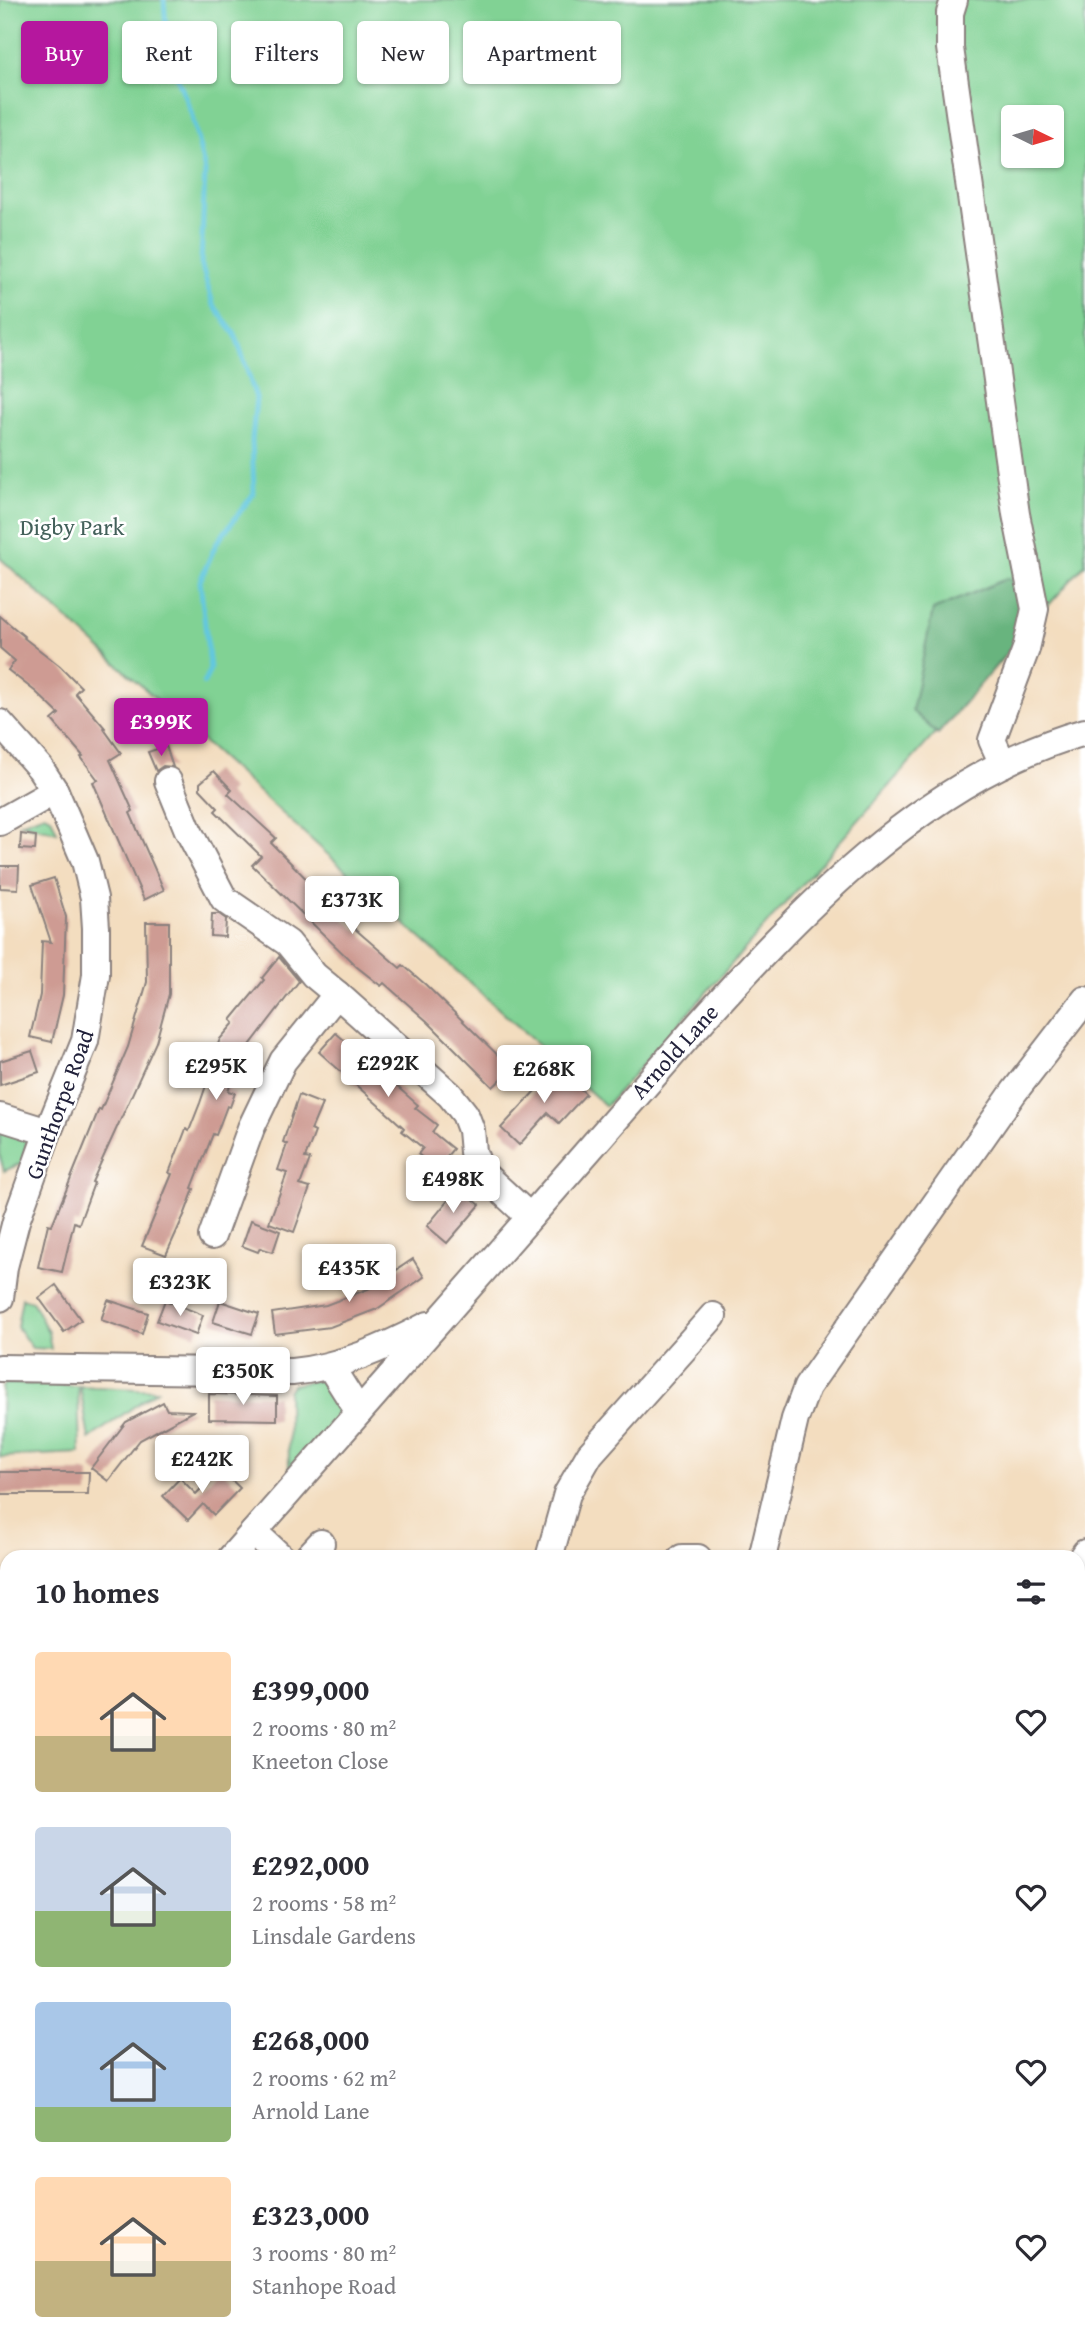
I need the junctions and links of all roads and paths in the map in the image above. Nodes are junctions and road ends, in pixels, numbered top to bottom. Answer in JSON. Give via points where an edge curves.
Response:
{"nodes":[{"id":1,"x":954,"y":0,"type":"edge"},
{"id":2,"x":0,"y":723,"type":"edge"},
{"id":3,"x":1078,"y":739,"type":"edge"},
{"id":4,"x":1003,"y":764,"type":"junction"},
{"id":5,"x":168,"y":781,"type":"dead end"},
{"id":6,"x":55,"y":791,"type":"junction"},
{"id":7,"x":0,"y":822,"type":"edge"},
{"id":8,"x":337,"y":995,"type":"junction"},
{"id":9,"x":1085,"y":1000,"type":"edge"},
{"id":10,"x":0,"y":1117,"type":"edge"},
{"id":11,"x":48,"y":1132,"type":"junction"},
{"id":12,"x":530,"y":1217,"type":"junction"},
{"id":13,"x":212,"y":1236,"type":"dead end"},
{"id":14,"x":0,"y":1298,"type":"edge"},
{"id":15,"x":713,"y":1316,"type":"dead end"},
{"id":16,"x":442,"y":1318,"type":"junction"},
{"id":17,"x":330,"y":1366,"type":"junction"},
{"id":18,"x":0,"y":1368,"type":"edge"},
{"id":19,"x":359,"y":1412,"type":"junction"},
{"id":20,"x":254,"y":1532,"type":"junction"},
{"id":21,"x":238,"y":1550,"type":"edge"},
{"id":22,"x":273,"y":1550,"type":"edge"},
{"id":23,"x":551,"y":1550,"type":"edge"},
{"id":24,"x":764,"y":1550,"type":"edge"}],
"edges":[{"from":1,"to":4,"type":"street","via":[[950,48],[1016,514],[1035,609],[1026,649],[992,740]]},
{"from":2,"to":6,"type":"street","name":"Gunthorpe Road"},
{"from":3,"to":4,"type":"street","name":"Arnold Lane","via":[[1034,748]]},
{"from":4,"to":12,"type":"street","name":"Arnold Lane","via":[[932,806],[869,853],[801,916],[735,983]]},
{"from":5,"to":8,"type":"street","via":[[224,899],[288,943]]},
{"from":6,"to":7,"type":"street"},
{"from":6,"to":11,"type":"street","name":"Gunthorpe Road","via":[[85,861],[94,898],[96,975],[85,1041]]},
{"from":8,"to":12,"type":"street","via":[[450,1095],[465,1114],[481,1172]]},
{"from":8,"to":13,"type":"street","via":[[283,1060],[251,1128]]},
{"from":9,"to":24,"type":"street","via":[[1014,1092],[807,1387]]},
{"from":10,"to":11,"type":"street"},
{"from":11,"to":14,"type":"street","name":"Gunthorpe Road","via":[[9,1245]]},
{"from":12,"to":16,"type":"street","name":"Arnold Lane"},
{"from":15,"to":23,"type":"street","via":[[590,1454],[567,1494]]},
{"from":16,"to":17,"type":"street","via":[[386,1347]]},
{"from":16,"to":19,"type":"street","name":"Arnold Lane"},
{"from":17,"to":18,"type":"street","via":[[292,1372]]},
{"from":17,"to":19,"type":"street"},
{"from":19,"to":20,"type":"street","name":"Arnold Lane"},
{"from":20,"to":21,"type":"street","name":"Arnold Lane"},
{"from":20,"to":22,"type":"street"}]}
